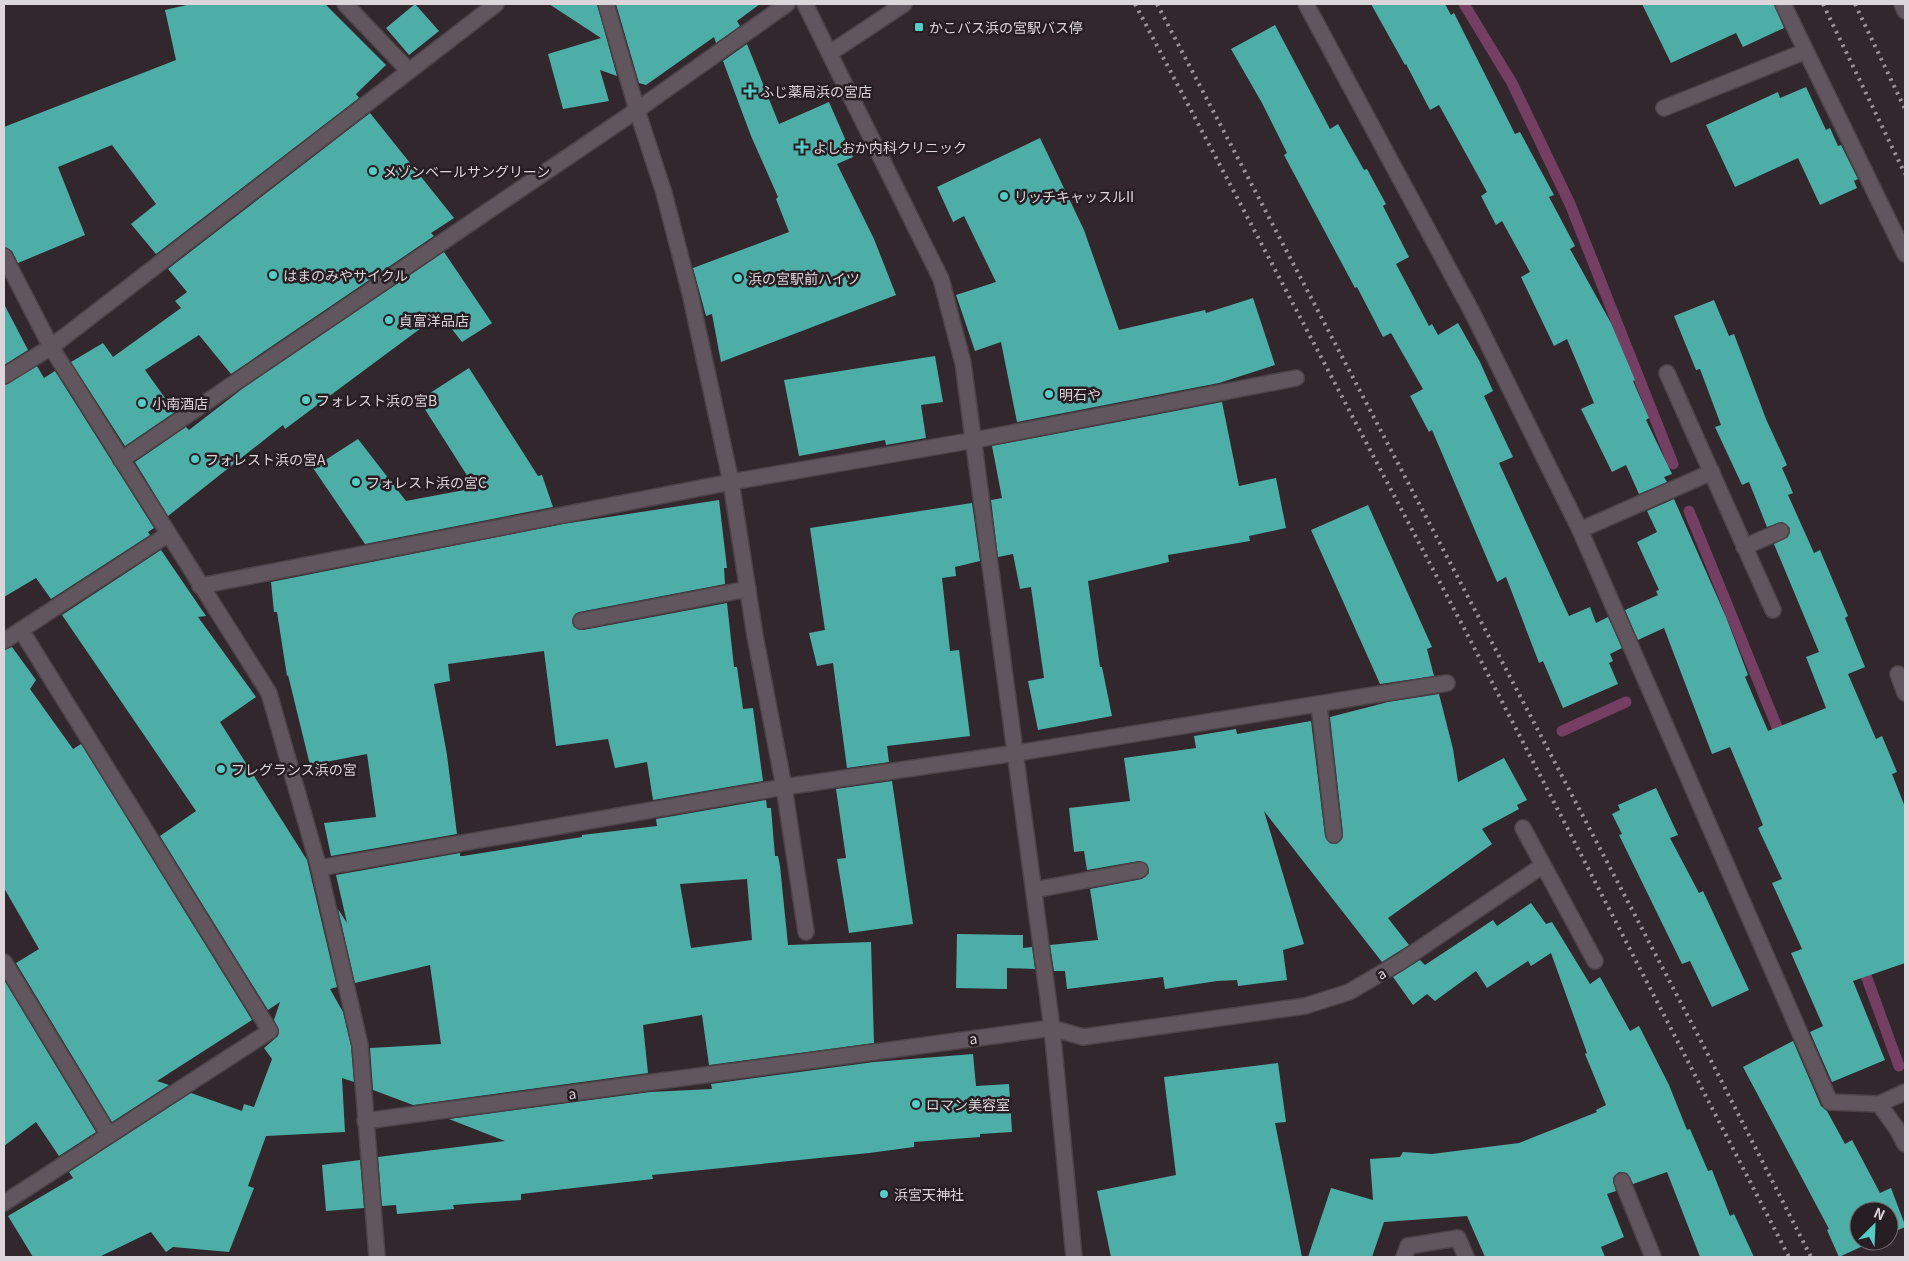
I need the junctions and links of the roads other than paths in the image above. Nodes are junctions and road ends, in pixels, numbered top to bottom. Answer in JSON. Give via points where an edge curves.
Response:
{"nodes":[{"id":1,"x":344,"y":4,"type":"edge"},
{"id":2,"x":496,"y":4,"type":"edge"},
{"id":3,"x":606,"y":4,"type":"edge"},
{"id":4,"x":787,"y":4,"type":"edge"},
{"id":5,"x":805,"y":4,"type":"edge"},
{"id":6,"x":904,"y":4,"type":"edge"},
{"id":7,"x":1306,"y":4,"type":"edge"},
{"id":8,"x":1783,"y":4,"type":"edge"},
{"id":9,"x":1902,"y":4,"type":"edge"},
{"id":10,"x":1905,"y":11,"type":"edge"},
{"id":11,"x":1806,"y":51,"type":"junction"},
{"id":12,"x":830,"y":53,"type":"junction"},
{"id":13,"x":409,"y":71,"type":"junction"},
{"id":14,"x":1664,"y":108,"type":"dead end"},
{"id":15,"x":636,"y":110,"type":"junction"},
{"id":16,"x":1905,"y":254,"type":"edge"},
{"id":17,"x":4,"y":256,"type":"edge"},
{"id":18,"x":51,"y":347,"type":"junction"},
{"id":19,"x":1667,"y":373,"type":"dead end"},
{"id":20,"x":4,"y":376,"type":"edge"},
{"id":21,"x":1296,"y":378,"type":"dead end"},
{"id":22,"x":975,"y":440,"type":"junction"},
{"id":23,"x":121,"y":460,"type":"junction"},
{"id":24,"x":1712,"y":472,"type":"junction"},
{"id":25,"x":731,"y":482,"type":"junction"},
{"id":26,"x":1580,"y":530,"type":"junction"},
{"id":27,"x":1781,"y":531,"type":"dead end"},
{"id":28,"x":167,"y":535,"type":"junction"},
{"id":29,"x":1744,"y":547,"type":"junction"},
{"id":30,"x":200,"y":586,"type":"junction"},
{"id":31,"x":748,"y":589,"type":"junction"},
{"id":32,"x":1773,"y":610,"type":"dead end"},
{"id":33,"x":581,"y":621,"type":"dead end"},
{"id":34,"x":21,"y":630,"type":"junction"},
{"id":35,"x":4,"y":641,"type":"edge"},
{"id":36,"x":1898,"y":674,"type":"dead end"},
{"id":37,"x":1447,"y":683,"type":"dead end"},
{"id":38,"x":1905,"y":693,"type":"edge"},
{"id":39,"x":1319,"y":705,"type":"junction"},
{"id":40,"x":1016,"y":753,"type":"junction"},
{"id":41,"x":784,"y":787,"type":"junction"},
{"id":42,"x":1523,"y":828,"type":"dead end"},
{"id":43,"x":1334,"y":835,"type":"dead end"},
{"id":44,"x":1542,"y":866,"type":"junction"},
{"id":45,"x":319,"y":868,"type":"junction"},
{"id":46,"x":1140,"y":870,"type":"dead end"},
{"id":47,"x":1034,"y":890,"type":"junction"},
{"id":48,"x":806,"y":932,"type":"dead end"},
{"id":49,"x":1595,"y":961,"type":"dead end"},
{"id":50,"x":4,"y":962,"type":"edge"},
{"id":51,"x":1052,"y":1028,"type":"junction"},
{"id":52,"x":1900,"y":1095,"type":"edge"},
{"id":53,"x":1879,"y":1104,"type":"junction"},
{"id":54,"x":365,"y":1121,"type":"junction"},
{"id":55,"x":110,"y":1135,"type":"junction"},
{"id":56,"x":1905,"y":1144,"type":"edge"},
{"id":57,"x":1622,"y":1181,"type":"dead end"},
{"id":58,"x":4,"y":1203,"type":"edge"},
{"id":59,"x":377,"y":1257,"type":"edge"},
{"id":60,"x":1074,"y":1257,"type":"edge"},
{"id":61,"x":1404,"y":1257,"type":"edge"},
{"id":62,"x":1466,"y":1257,"type":"edge"},
{"id":63,"x":1653,"y":1257,"type":"edge"}],
"edges":[{"from":1,"to":13,"type":"street"},
{"from":2,"to":13,"type":"street"},
{"from":3,"to":15,"type":"street"},
{"from":4,"to":15,"type":"street"},
{"from":5,"to":12,"type":"street"},
{"from":6,"to":12,"type":"street"},
{"from":7,"to":26,"type":"street","via":[[1472,312]]},
{"from":8,"to":11,"type":"street"},
{"from":9,"to":10,"type":"street"},
{"from":11,"to":14,"type":"street"},
{"from":11,"to":16,"type":"street"},
{"from":12,"to":22,"type":"street","via":[[941,279],[963,363]]},
{"from":13,"to":18,"type":"street"},
{"from":15,"to":23,"type":"street"},
{"from":15,"to":25,"type":"street","via":[[664,193],[690,293]]},
{"from":17,"to":18,"type":"street"},
{"from":18,"to":20,"type":"street"},
{"from":18,"to":23,"type":"street"},
{"from":19,"to":24,"type":"street"},
{"from":21,"to":22,"type":"street"},
{"from":22,"to":25,"type":"street"},
{"from":22,"to":40,"type":"street"},
{"from":23,"to":28,"type":"street"},
{"from":24,"to":26,"type":"street"},
{"from":24,"to":29,"type":"street"},
{"from":25,"to":30,"type":"street"},
{"from":25,"to":31,"type":"street"},
{"from":26,"to":53,"type":"street","via":[[1830,1102]]},
{"from":27,"to":29,"type":"street"},
{"from":28,"to":30,"type":"street"},
{"from":28,"to":34,"type":"street"},
{"from":29,"to":32,"type":"street"},
{"from":30,"to":45,"type":"street","via":[[269,693]]},
{"from":31,"to":33,"type":"street"},
{"from":31,"to":41,"type":"street"},
{"from":34,"to":35,"type":"street"},
{"from":34,"to":55,"type":"street","via":[[270,1031]]},
{"from":36,"to":38,"type":"street"},
{"from":37,"to":39,"type":"street"},
{"from":39,"to":40,"type":"street"},
{"from":39,"to":43,"type":"street"},
{"from":40,"to":41,"type":"street"},
{"from":40,"to":47,"type":"street"},
{"from":41,"to":45,"type":"street"},
{"from":41,"to":48,"type":"street"},
{"from":42,"to":44,"type":"street"},
{"from":44,"to":49,"type":"street"},
{"from":44,"to":51,"type":"street","name":"a","via":[[1400,962],[1349,992],[1305,1006],[1083,1037]]},
{"from":45,"to":54,"type":"street","via":[[360,1045]]},
{"from":46,"to":47,"type":"street"},
{"from":47,"to":51,"type":"street"},
{"from":50,"to":55,"type":"street"},
{"from":51,"to":54,"type":"street","name":"a"},
{"from":51,"to":60,"type":"street"},
{"from":52,"to":53,"type":"street"},
{"from":53,"to":56,"type":"street"},
{"from":54,"to":59,"type":"street"},
{"from":55,"to":58,"type":"street"},
{"from":57,"to":63,"type":"street"},
{"from":61,"to":62,"type":"street","via":[[1408,1246],[1458,1238]]}]}
